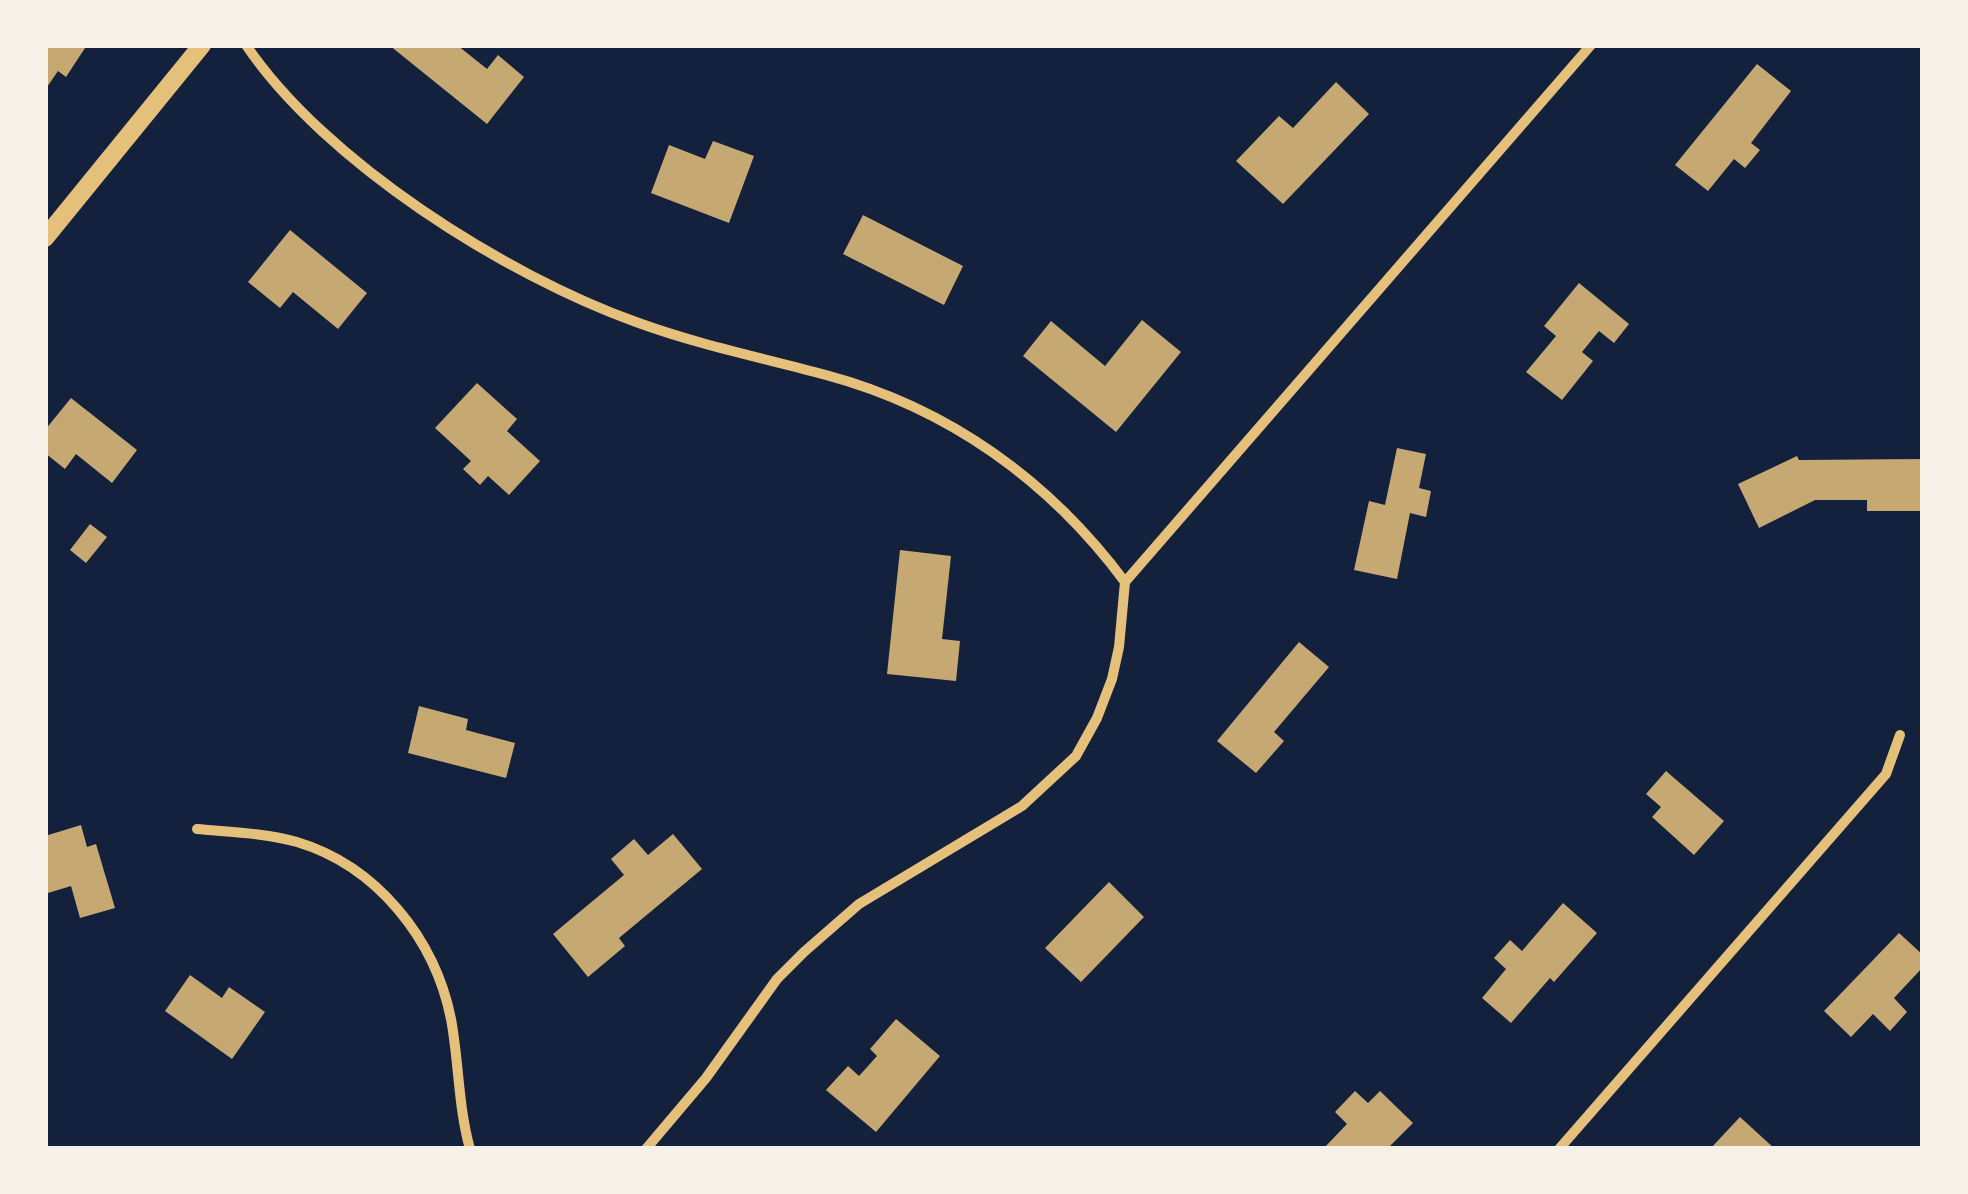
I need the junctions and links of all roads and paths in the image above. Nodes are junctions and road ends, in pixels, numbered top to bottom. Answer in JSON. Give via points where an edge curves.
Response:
{"nodes":[{"id":1,"x":202,"y":45,"type":"edge"},
{"id":2,"x":246,"y":45,"type":"edge"},
{"id":3,"x":1592,"y":45,"type":"edge"},
{"id":4,"x":45,"y":238,"type":"edge"},
{"id":5,"x":1125,"y":582,"type":"junction"},
{"id":6,"x":1900,"y":735,"type":"dead end"},
{"id":7,"x":197,"y":830,"type":"dead end"},
{"id":8,"x":470,"y":1149,"type":"edge"},
{"id":9,"x":646,"y":1149,"type":"edge"},
{"id":10,"x":1559,"y":1149,"type":"edge"}],
"edges":[{"from":1,"to":4,"type":"street"},
{"from":2,"to":5,"type":"street","via":[[304,116],[454,231],[546,285],[638,323],[828,376],[929,414],[1018,468],[1094,540]]},
{"from":3,"to":5,"type":"street"},
{"from":5,"to":9,"type":"street","via":[[1112,680],[1076,756],[1022,806],[859,904],[804,952]]},
{"from":6,"to":10,"type":"street","via":[[1886,774]]},
{"from":7,"to":8,"type":"street","via":[[320,850],[365,877],[394,906],[439,972]]}]}
